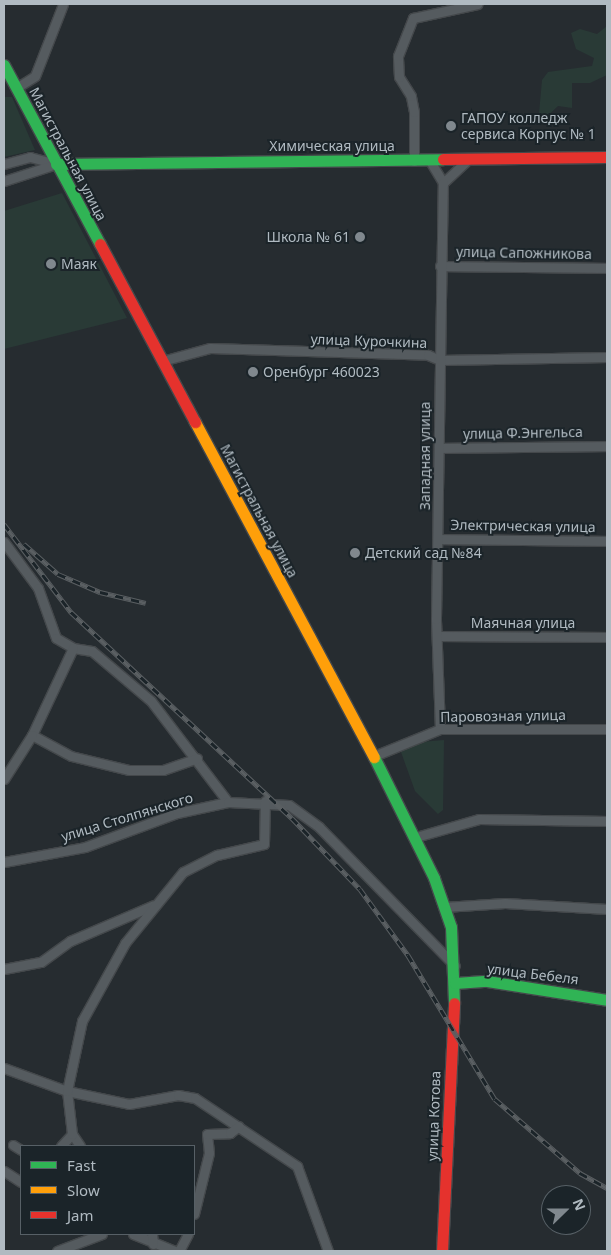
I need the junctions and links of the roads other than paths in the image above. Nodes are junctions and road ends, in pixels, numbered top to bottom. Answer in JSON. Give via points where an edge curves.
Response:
{"nodes":[{"id":1,"x":63,"y":4,"type":"edge"},
{"id":2,"x":478,"y":4,"type":"edge"},
{"id":3,"x":4,"y":65,"type":"edge"},
{"id":4,"x":16,"y":88,"type":"junction"},
{"id":5,"x":607,"y":157,"type":"edge"},
{"id":6,"x":430,"y":160,"type":"junction"},
{"id":7,"x":468,"y":160,"type":"junction"},
{"id":8,"x":414,"y":161,"type":"junction"},
{"id":9,"x":4,"y":164,"type":"edge"},
{"id":10,"x":56,"y":164,"type":"junction"},
{"id":11,"x":4,"y":182,"type":"edge"},
{"id":12,"x":444,"y":183,"type":"junction"},
{"id":13,"x":440,"y":266,"type":"junction"},
{"id":14,"x":607,"y":268,"type":"edge"},
{"id":15,"x":607,"y":357,"type":"edge"},
{"id":16,"x":440,"y":360,"type":"junction"},
{"id":17,"x":162,"y":361,"type":"junction"},
{"id":18,"x":607,"y":446,"type":"edge"},
{"id":19,"x":439,"y":448,"type":"junction"},
{"id":20,"x":438,"y":539,"type":"junction"},
{"id":21,"x":607,"y":541,"type":"edge"},
{"id":22,"x":4,"y":542,"type":"edge"},
{"id":23,"x":439,"y":636,"type":"junction"},
{"id":24,"x":607,"y":637,"type":"edge"},
{"id":25,"x":73,"y":648,"type":"junction"},
{"id":26,"x":440,"y":729,"type":"junction"},
{"id":27,"x":607,"y":729,"type":"edge"},
{"id":28,"x":32,"y":735,"type":"junction"},
{"id":29,"x":374,"y":756,"type":"junction"},
{"id":30,"x":197,"y":758,"type":"junction"},
{"id":31,"x":4,"y":779,"type":"edge"},
{"id":32,"x":264,"y":801,"type":"junction"},
{"id":33,"x":228,"y":802,"type":"junction"},
{"id":34,"x":607,"y":821,"type":"edge"},
{"id":35,"x":416,"y":837,"type":"junction"},
{"id":36,"x":4,"y":862,"type":"edge"},
{"id":37,"x":154,"y":905,"type":"junction"},
{"id":38,"x":444,"y":907,"type":"junction"},
{"id":39,"x":607,"y":909,"type":"edge"},
{"id":40,"x":455,"y":966,"type":"junction"},
{"id":41,"x":4,"y":969,"type":"edge"},
{"id":42,"x":455,"y":983,"type":"junction"},
{"id":43,"x":607,"y":1000,"type":"edge"},
{"id":44,"x":4,"y":1068,"type":"edge"},
{"id":45,"x":67,"y":1091,"type":"junction"},
{"id":46,"x":239,"y":1126,"type":"junction"},
{"id":47,"x":72,"y":1134,"type":"junction"},
{"id":48,"x":62,"y":1145,"type":"edge"},
{"id":49,"x":79,"y":1145,"type":"edge"},
{"id":50,"x":4,"y":1171,"type":"edge"},
{"id":51,"x":20,"y":1181,"type":"edge"},
{"id":52,"x":195,"y":1210,"type":"edge"},
{"id":53,"x":99,"y":1235,"type":"edge"},
{"id":54,"x":135,"y":1235,"type":"edge"},
{"id":55,"x":152,"y":1235,"type":"edge"},
{"id":56,"x":187,"y":1235,"type":"edge"},
{"id":57,"x":154,"y":1244,"type":"junction"},
{"id":58,"x":57,"y":1251,"type":"edge"},
{"id":59,"x":173,"y":1251,"type":"edge"},
{"id":60,"x":328,"y":1251,"type":"edge"},
{"id":61,"x":442,"y":1251,"type":"edge"}],
"edges":[{"from":1,"to":4,"type":"street","via":[[34,76]]},
{"from":2,"to":8,"type":"street","via":[[412,18],[398,56],[399,77],[411,96],[414,112]]},
{"from":3,"to":4,"type":"street","name":"Магистральная улица"},
{"from":4,"to":10,"type":"street","name":"Магистральная улица"},
{"from":5,"to":7,"type":"street","name":"Химическая улица"},
{"from":6,"to":7,"type":"street","name":"Химическая улица"},
{"from":6,"to":8,"type":"street","name":"Химическая улица"},
{"from":6,"to":12,"type":"street"},
{"from":7,"to":12,"type":"street"},
{"from":8,"to":10,"type":"street","name":"Химическая улица"},
{"from":9,"to":10,"type":"street","name":"Химическая улица","via":[[30,157]]},
{"from":10,"to":11,"type":"street","name":"Химическая улица"},
{"from":10,"to":17,"type":"street","name":"Магистральная улица"},
{"from":12,"to":13,"type":"street","name":"Западная улица"},
{"from":13,"to":14,"type":"street","name":"улица Сапожникова"},
{"from":13,"to":16,"type":"street","name":"Западная улица"},
{"from":15,"to":16,"type":"street","name":"улица Курочкина"},
{"from":16,"to":17,"type":"street","name":"улица Курочкина","via":[[428,355],[210,348]]},
{"from":16,"to":19,"type":"street","name":"Западная улица"},
{"from":17,"to":29,"type":"street","name":"Магистральная улица"},
{"from":18,"to":19,"type":"street","name":"улица Ф.Энгельса"},
{"from":19,"to":20,"type":"street","name":"Западная улица"},
{"from":20,"to":21,"type":"street","name":"Электрическая улица"},
{"from":20,"to":23,"type":"street","name":"Западная улица"},
{"from":22,"to":25,"type":"street","via":[[38,588],[56,638]]},
{"from":23,"to":24,"type":"street","name":"Маячная улица"},
{"from":23,"to":26,"type":"street","name":"Западная улица"},
{"from":25,"to":28,"type":"street"},
{"from":25,"to":30,"type":"street","via":[[92,651],[151,701]]},
{"from":26,"to":27,"type":"street","name":"Паровозная улица"},
{"from":26,"to":29,"type":"street","name":"Паровозная улица"},
{"from":28,"to":30,"type":"street","via":[[71,756],[129,770],[163,770]]},
{"from":28,"to":31,"type":"street"},
{"from":29,"to":35,"type":"street","name":"Магистральная улица"},
{"from":30,"to":33,"type":"street"},
{"from":32,"to":33,"type":"street","name":"улица Столпянского"},
{"from":32,"to":37,"type":"street","via":[[264,844],[217,856],[183,872]]},
{"from":32,"to":40,"type":"street","name":"улица Столпянского","via":[[289,805],[318,827]]},
{"from":33,"to":36,"type":"street","name":"улица Столпянского","via":[[177,813],[85,847]]},
{"from":34,"to":35,"type":"street","via":[[479,819]]},
{"from":35,"to":38,"type":"street","name":"Магистральная улица"},
{"from":37,"to":41,"type":"street","via":[[78,937],[41,962]]},
{"from":37,"to":45,"type":"street","via":[[124,943],[82,1021]]},
{"from":38,"to":39,"type":"street","via":[[505,903]]},
{"from":38,"to":40,"type":"street","name":"Магистральная улица"},
{"from":40,"to":42,"type":"street","name":"Магистральная улица"},
{"from":42,"to":43,"type":"street","name":"улица Бебеля","via":[[488,981]]},
{"from":42,"to":61,"type":"street","name":"улица Котова"},
{"from":44,"to":45,"type":"street"},
{"from":45,"to":46,"type":"street","via":[[129,1104],[187,1095]]},
{"from":45,"to":47,"type":"street"},
{"from":46,"to":52,"type":"street","via":[[230,1133],[207,1134],[209,1153]]},
{"from":46,"to":60,"type":"street","via":[[297,1166]]},
{"from":47,"to":48,"type":"street"},
{"from":47,"to":49,"type":"street"},
{"from":50,"to":51,"type":"street"},
{"from":53,"to":58,"type":"street"},
{"from":54,"to":57,"type":"street"},
{"from":55,"to":57,"type":"street"},
{"from":56,"to":59,"type":"street"},
{"from":57,"to":59,"type":"street"}]}
